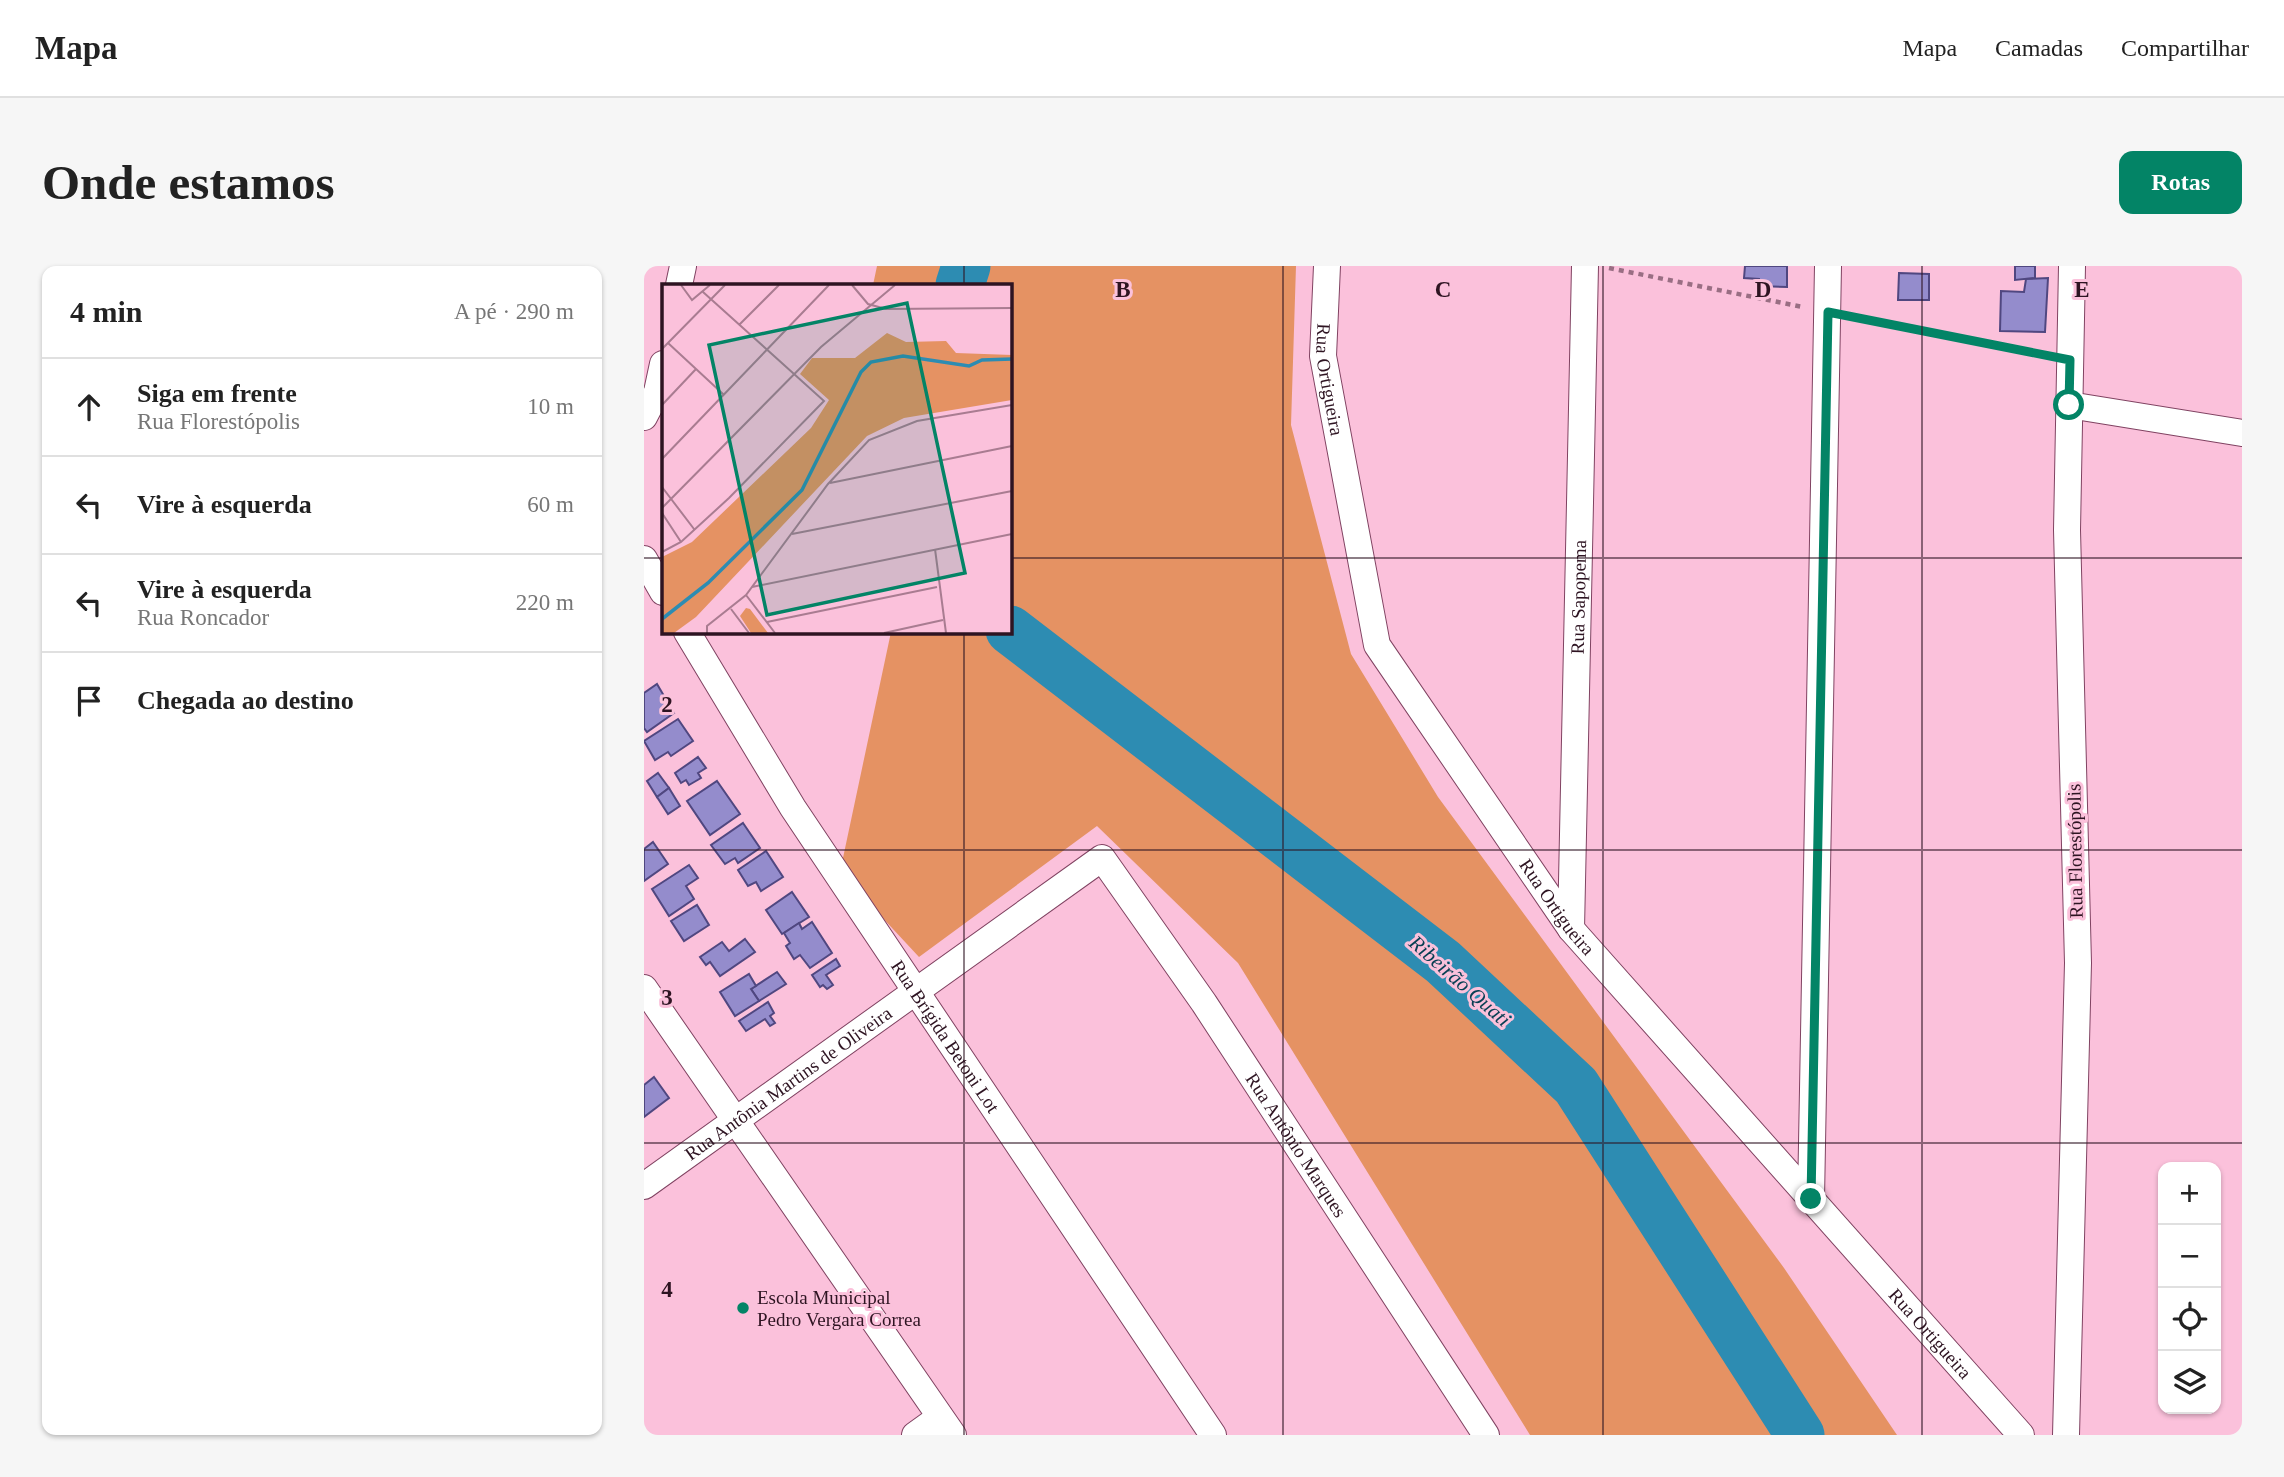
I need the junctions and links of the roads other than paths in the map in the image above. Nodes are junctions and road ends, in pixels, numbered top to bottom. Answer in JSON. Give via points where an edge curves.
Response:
{"nodes":[{"id":1,"x":683,"y":266,"type":"edge"},
{"id":2,"x":1327,"y":266,"type":"edge"},
{"id":3,"x":1585,"y":266,"type":"edge"},
{"id":4,"x":1828,"y":266,"type":"edge"},
{"id":5,"x":2072,"y":266,"type":"edge"},
{"id":6,"x":679,"y":284,"type":"edge"},
{"id":7,"x":662,"y":369,"type":"edge"},
{"id":8,"x":2069,"y":405,"type":"junction"},
{"id":9,"x":644,"y":417,"type":"edge"},
{"id":10,"x":2242,"y":433,"type":"edge"},
{"id":11,"x":644,"y":559,"type":"edge"},
{"id":12,"x":662,"y":590,"type":"edge"},
{"id":13,"x":688,"y":634,"type":"edge"},
{"id":14,"x":1102,"y":858,"type":"joint"},
{"id":15,"x":1571,"y":929,"type":"junction"},
{"id":16,"x":644,"y":988,"type":"edge"},
{"id":17,"x":914,"y":990,"type":"junction"},
{"id":18,"x":735,"y":1120,"type":"junction"},
{"id":19,"x":644,"y":1186,"type":"edge"},
{"id":20,"x":1811,"y":1199,"type":"junction"},
{"id":21,"x":946,"y":1426,"type":"edge"},
{"id":22,"x":915,"y":1435,"type":"edge"},
{"id":23,"x":1213,"y":1435,"type":"edge"},
{"id":24,"x":1486,"y":1435,"type":"edge"},
{"id":25,"x":2021,"y":1435,"type":"edge"},
{"id":26,"x":2066,"y":1435,"type":"edge"}],
"edges":[{"from":1,"to":6,"type":"street"},
{"from":2,"to":15,"type":"street","name":"Rua Ortigueira","via":[[1323,356],[1377,645]]},
{"from":3,"to":15,"type":"street","name":"Rua Sapopema"},
{"from":4,"to":20,"type":"street"},
{"from":5,"to":8,"type":"street","name":"Rua Florestópolis"},
{"from":7,"to":9,"type":"street","via":[[657,393]]},
{"from":8,"to":10,"type":"street"},
{"from":8,"to":26,"type":"street","name":"Rua Florestópolis","via":[[2067,530],[2078,963]]},
{"from":11,"to":12,"type":"street"},
{"from":13,"to":17,"type":"street","name":"Rua Brígida Betoni Lot","via":[[793,808]]},
{"from":14,"to":17,"type":"street","name":"Rua Antônia Martins de Oliveira"},
{"from":14,"to":24,"type":"street","name":"Rua Antônio Marques","via":[[1204,1003]]},
{"from":15,"to":20,"type":"street","name":"Rua Ortigueira"},
{"from":16,"to":18,"type":"street"},
{"from":17,"to":18,"type":"street","name":"Rua Antônia Martins de Oliveira"},
{"from":17,"to":23,"type":"street","name":"Rua Brígida Betoni Lot"},
{"from":18,"to":19,"type":"street","name":"Rua Antônia Martins de Oliveira"},
{"from":18,"to":21,"type":"street"},
{"from":20,"to":25,"type":"street","name":"Rua Ortigueira"},
{"from":21,"to":22,"type":"street"}]}
